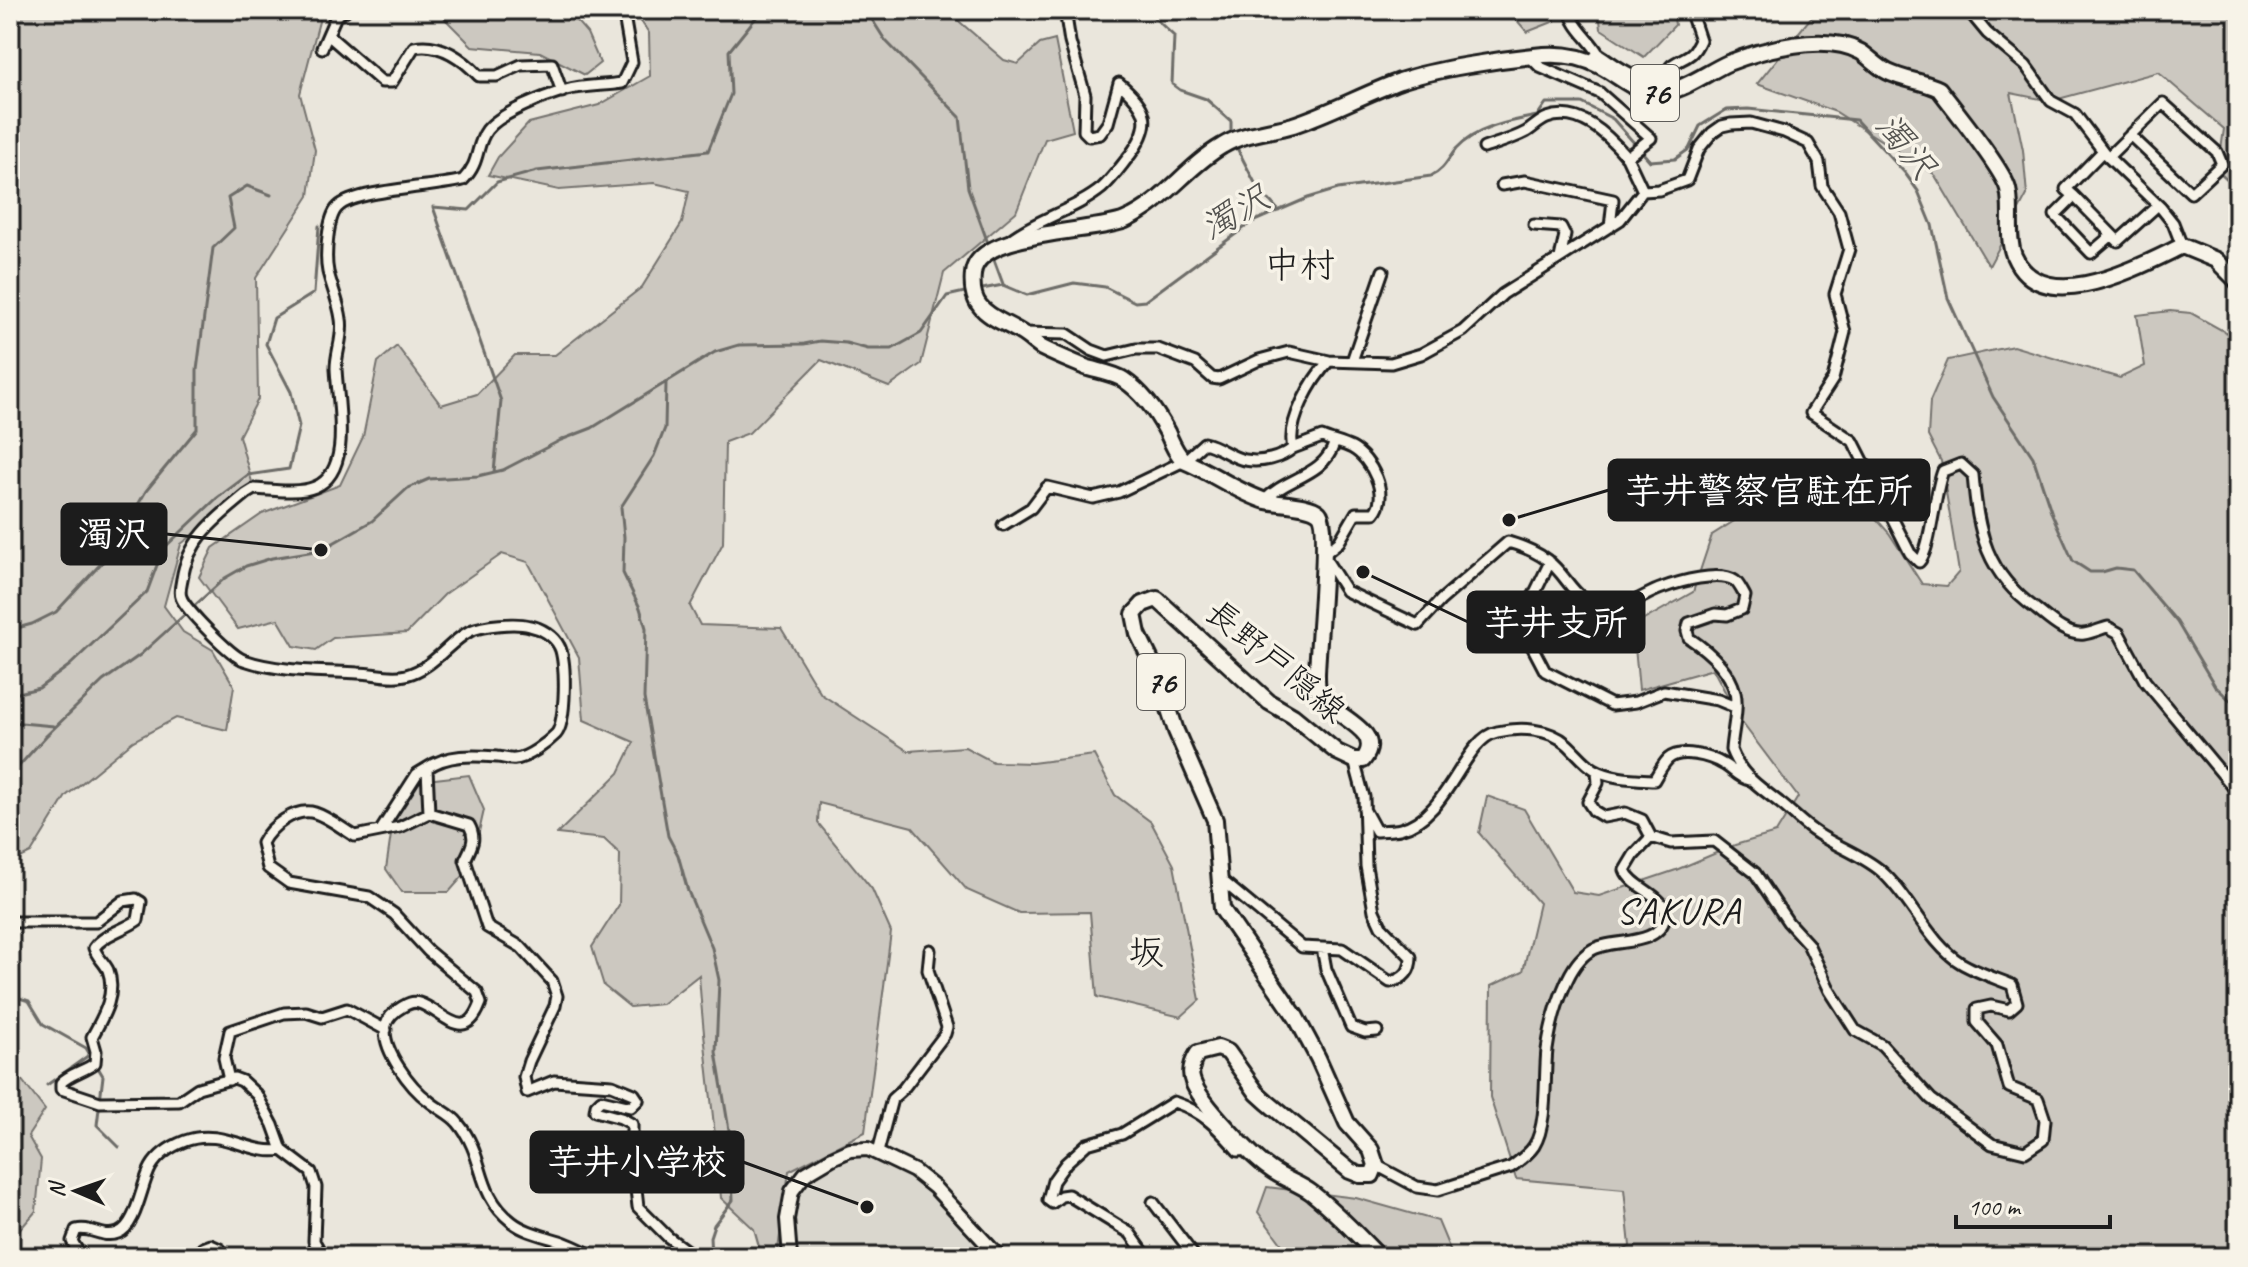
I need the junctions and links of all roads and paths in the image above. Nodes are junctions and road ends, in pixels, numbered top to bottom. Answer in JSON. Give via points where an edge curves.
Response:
{"nodes":[{"id":1,"x":346,"y":10,"type":"edge"},
{"id":2,"x":623,"y":10,"type":"edge"},
{"id":3,"x":1065,"y":10,"type":"edge"},
{"id":4,"x":1570,"y":10,"type":"edge"},
{"id":5,"x":1690,"y":10,"type":"edge"},
{"id":6,"x":1968,"y":10,"type":"edge"},
{"id":7,"x":328,"y":35,"type":"junction"},
{"id":8,"x":322,"y":48,"type":"dead end"},
{"id":9,"x":1529,"y":56,"type":"junction"},
{"id":10,"x":1594,"y":57,"type":"junction"},
{"id":11,"x":562,"y":92,"type":"junction"},
{"id":12,"x":2130,"y":135,"type":"junction"},
{"id":13,"x":1484,"y":148,"type":"dead end"},
{"id":14,"x":1630,"y":154,"type":"junction"},
{"id":15,"x":2105,"y":154,"type":"junction"},
{"id":16,"x":1502,"y":185,"type":"dead end"},
{"id":17,"x":1643,"y":191,"type":"junction"},
{"id":18,"x":2074,"y":196,"type":"junction"},
{"id":19,"x":2157,"y":206,"type":"junction"},
{"id":20,"x":1534,"y":225,"type":"dead end"},
{"id":21,"x":1610,"y":227,"type":"junction"},
{"id":22,"x":2112,"y":235,"type":"junction"},
{"id":23,"x":2182,"y":246,"type":"junction"},
{"id":24,"x":1000,"y":247,"type":"junction"},
{"id":25,"x":1560,"y":258,"type":"junction"},
{"id":26,"x":1383,"y":271,"type":"dead end"},
{"id":27,"x":2238,"y":282,"type":"edge"},
{"id":28,"x":1023,"y":333,"type":"junction"},
{"id":29,"x":1329,"y":361,"type":"junction"},
{"id":30,"x":1352,"y":361,"type":"junction"},
{"id":31,"x":1334,"y":444,"type":"junction"},
{"id":32,"x":1293,"y":448,"type":"junction"},
{"id":33,"x":1184,"y":461,"type":"junction"},
{"id":34,"x":1265,"y":500,"type":"junction"},
{"id":35,"x":1003,"y":525,"type":"dead end"},
{"id":36,"x":1323,"y":555,"type":"junction"},
{"id":37,"x":1550,"y":562,"type":"junction"},
{"id":38,"x":1735,"y":707,"type":"junction"},
{"id":39,"x":1354,"y":760,"type":"junction"},
{"id":40,"x":427,"y":768,"type":"junction"},
{"id":41,"x":1597,"y":771,"type":"junction"},
{"id":42,"x":1749,"y":780,"type":"junction"},
{"id":43,"x":2234,"y":788,"type":"dead end"},
{"id":44,"x":1364,"y":809,"type":"junction"},
{"id":45,"x":429,"y":813,"type":"junction"},
{"id":46,"x":381,"y":830,"type":"junction"},
{"id":47,"x":1651,"y":837,"type":"junction"},
{"id":48,"x":1219,"y":878,"type":"junction"},
{"id":49,"x":10,"y":922,"type":"edge"},
{"id":50,"x":1322,"y":948,"type":"junction"},
{"id":51,"x":930,"y":950,"type":"dead end"},
{"id":52,"x":386,"y":1030,"type":"junction"},
{"id":53,"x":1377,"y":1031,"type":"dead end"},
{"id":54,"x":229,"y":1080,"type":"junction"},
{"id":55,"x":282,"y":1150,"type":"junction"},
{"id":56,"x":1248,"y":1150,"type":"junction"},
{"id":57,"x":878,"y":1152,"type":"junction"},
{"id":58,"x":1376,"y":1165,"type":"junction"},
{"id":59,"x":1153,"y":1202,"type":"dead end"},
{"id":60,"x":81,"y":1257,"type":"edge"},
{"id":61,"x":199,"y":1257,"type":"edge"},
{"id":62,"x":224,"y":1257,"type":"edge"},
{"id":63,"x":323,"y":1257,"type":"edge"},
{"id":64,"x":596,"y":1257,"type":"edge"},
{"id":65,"x":695,"y":1257,"type":"edge"},
{"id":66,"x":790,"y":1257,"type":"edge"},
{"id":67,"x":999,"y":1257,"type":"edge"},
{"id":68,"x":1147,"y":1257,"type":"edge"},
{"id":69,"x":1195,"y":1257,"type":"edge"},
{"id":70,"x":1379,"y":1257,"type":"edge"}],
"edges":[{"from":1,"to":7,"type":"street","via":[[336,16]]},
{"from":2,"to":11,"type":"street","via":[[632,62],[625,79]]},
{"from":3,"to":24,"type":"street","via":[[1085,95],[1084,131],[1100,134],[1119,83],[1143,110],[1144,137],[1100,189]]},
{"from":4,"to":10,"type":"street","via":[[1572,22],[1591,40]]},
{"from":5,"to":10,"type":"street","via":[[1700,40],[1694,53],[1662,74],[1631,75]]},
{"from":6,"to":15,"type":"street","via":[[2026,66],[2051,101],[2075,114]]},
{"from":7,"to":8,"type":"street"},
{"from":7,"to":11,"type":"street","via":[[382,82],[392,82],[414,47],[428,44],[459,58],[479,76],[497,76],[521,65],[552,64]]},
{"from":9,"to":10,"type":"main road","number":"76"},
{"from":9,"to":14,"type":"street","via":[[1540,67],[1600,93],[1651,138]]},
{"from":9,"to":24,"type":"main road","number":"76","via":[[1402,80],[1290,126],[1243,136],[1221,146],[1154,205],[1122,222],[1043,233]]},
{"from":10,"to":23,"type":"main road","number":"76","via":[[1635,88],[1666,93],[1726,64],[1780,47],[1851,48],[1885,71],[1939,89],[2008,187],[2013,252],[2025,273],[2040,283],[2083,287]]},
{"from":11,"to":40,"type":"street","via":[[497,121],[487,130],[476,165],[463,180],[345,201],[335,209],[329,225],[328,271],[342,323],[336,364],[338,463],[314,487],[254,489],[246,494],[200,534],[182,576],[180,595],[187,608],[228,652],[260,664],[395,678],[434,662],[471,631],[507,624],[530,625],[559,644],[563,719],[558,732],[517,759],[473,755],[438,760]]},
{"from":12,"to":12,"type":"street","via":[[2163,103],[2217,152],[2222,164],[2191,193]]},
{"from":12,"to":15,"type":"street"},
{"from":13,"to":14,"type":"street","via":[[1560,116],[1583,119]]},
{"from":14,"to":17,"type":"street"},
{"from":15,"to":18,"type":"street","via":[[2066,189]]},
{"from":15,"to":19,"type":"street"},
{"from":16,"to":21,"type":"street","via":[[1525,181],[1613,200]]},
{"from":17,"to":21,"type":"street"},
{"from":17,"to":43,"type":"street","via":[[1687,180],[1699,149],[1722,126],[1751,123],[1808,143],[1819,162],[1822,186],[1839,212],[1849,249],[1835,294],[1845,332],[1833,379],[1811,413],[1853,441],[1919,562],[1943,471],[1965,467],[1973,475],[1983,542],[2014,593],[2073,633],[2108,627],[2119,633],[2145,681]]},
{"from":18,"to":22,"type":"street"},
{"from":18,"to":22,"type":"street","via":[[2055,215],[2091,253]]},
{"from":19,"to":22,"type":"street","via":[[2118,241]]},
{"from":19,"to":23,"type":"street","via":[[2173,223]]},
{"from":20,"to":25,"type":"street","via":[[1561,227],[1565,235]]},
{"from":21,"to":25,"type":"street"},
{"from":23,"to":27,"type":"main road","via":[[2216,260]]},
{"from":24,"to":28,"type":"main road","number":"76","via":[[974,265],[975,297],[981,308]]},
{"from":25,"to":30,"type":"street","via":[[1503,294],[1463,331],[1421,354],[1391,363]]},
{"from":26,"to":30,"type":"street"},
{"from":28,"to":29,"type":"street","via":[[1067,334],[1107,356],[1158,349],[1219,379],[1289,352]]},
{"from":28,"to":33,"type":"main road","number":"76","via":[[1061,357],[1128,383],[1152,408]]},
{"from":29,"to":30,"type":"street"},
{"from":29,"to":32,"type":"street","via":[[1291,428]]},
{"from":31,"to":32,"type":"street","via":[[1322,437]]},
{"from":31,"to":34,"type":"street","via":[[1320,465]]},
{"from":31,"to":36,"type":"street","via":[[1352,448],[1368,462],[1380,493],[1379,507],[1374,513],[1356,513],[1339,542]]},
{"from":32,"to":33,"type":"street","via":[[1278,458],[1244,460],[1204,443]]},
{"from":33,"to":34,"type":"main road","name":"長野戸隠線"},
{"from":33,"to":35,"type":"street","via":[[1119,492],[1093,498],[1047,487],[1031,508]]},
{"from":34,"to":36,"type":"main road","name":"長野戸隠線","via":[[1320,514]]},
{"from":36,"to":37,"type":"street","via":[[1346,591],[1418,625],[1508,542]]},
{"from":36,"to":39,"type":"main road","name":"長野戸隠線","via":[[1318,692],[1370,741],[1363,760]]},
{"from":37,"to":38,"type":"street","via":[[1526,611],[1524,631],[1545,671],[1612,705],[1664,691]]},
{"from":37,"to":38,"type":"street","via":[[1582,599],[1610,607],[1693,580],[1734,580],[1745,596],[1742,609],[1689,623],[1687,631],[1728,678]]},
{"from":38,"to":42,"type":"street","via":[[1731,750]]},
{"from":39,"to":44,"type":"street"},
{"from":39,"to":48,"type":"main road","name":"長野戸隠線","number":"76","via":[[1269,702],[1157,599],[1143,604],[1134,614],[1138,634],[1215,820]]},
{"from":40,"to":45,"type":"street"},
{"from":40,"to":46,"type":"street","via":[[417,774]]},
{"from":41,"to":42,"type":"street","via":[[1654,780],[1669,758],[1680,753],[1709,757]]},
{"from":41,"to":44,"type":"street","via":[[1549,732],[1495,732],[1477,745],[1441,801],[1402,829],[1376,831]]},
{"from":41,"to":47,"type":"street","via":[[1598,783],[1588,802],[1594,811],[1604,817],[1625,813],[1642,820]]},
{"from":42,"to":47,"type":"street","via":[[1808,828],[1878,869],[1959,962],[2012,985],[2017,1003],[2009,1010],[1977,1009],[1977,1022],[1997,1045],[2009,1087],[2038,1099],[2045,1120],[2043,1140],[2025,1152],[1992,1144],[1931,1099],[1882,1045],[1855,1030],[1808,944],[1755,873],[1714,841],[1671,843]]},
{"from":44,"to":50,"type":"street","via":[[1374,911],[1411,957],[1411,967],[1390,982],[1342,949]]},
{"from":45,"to":46,"type":"street"},
{"from":45,"to":65,"type":"street","via":[[469,825],[474,841],[465,860],[487,927],[521,947],[552,981],[555,1006],[529,1061],[527,1092],[554,1081],[612,1085],[634,1094],[638,1100],[631,1107],[601,1100],[595,1111],[632,1124],[638,1207]]},
{"from":46,"to":52,"type":"street","via":[[355,836],[314,813],[304,813],[278,823],[262,843],[268,868],[289,883],[369,897],[394,914],[477,992],[481,1003],[477,1014],[458,1025],[411,1002],[393,1012]]},
{"from":47,"to":58,"type":"street","via":[[1625,870],[1663,903],[1663,925],[1652,935],[1598,946],[1566,982],[1547,1048],[1540,1133],[1534,1147],[1511,1167],[1438,1190],[1417,1187]]},
{"from":48,"to":50,"type":"street","via":[[1302,947]]},
{"from":48,"to":58,"type":"main road","name":"長野戸隠線","number":"76","via":[[1222,909],[1296,1017],[1347,1123],[1371,1150]]},
{"from":49,"to":54,"type":"street","via":[[96,922],[123,901],[141,902],[138,920],[94,948],[107,969],[111,991],[92,1037],[95,1063],[65,1078],[61,1089],[100,1102],[179,1101],[198,1088]]},
{"from":50,"to":53,"type":"street","via":[[1351,1027]]},
{"from":51,"to":57,"type":"street","via":[[928,970],[947,1027],[892,1099]]},
{"from":52,"to":54,"type":"street","via":[[347,1009],[322,1017],[284,1013],[245,1024],[230,1031],[224,1058]]},
{"from":52,"to":64,"type":"street","via":[[386,1043],[405,1075],[426,1099],[456,1120],[472,1143],[486,1192],[496,1207],[522,1228]]},
{"from":54,"to":55,"type":"street","via":[[242,1081],[257,1095]]},
{"from":55,"to":60,"type":"street","via":[[269,1153],[226,1139],[182,1142],[151,1167],[124,1231],[101,1235],[76,1230],[72,1241]]},
{"from":55,"to":63,"type":"street","via":[[311,1172],[316,1187],[314,1241]]},
{"from":56,"to":58,"type":"main road","via":[[1193,1083],[1194,1058],[1204,1050],[1228,1052],[1257,1093],[1350,1171],[1372,1175]]},
{"from":56,"to":68,"type":"street","via":[[1238,1151],[1195,1108],[1174,1102],[1122,1134],[1087,1144],[1066,1163],[1048,1200],[1068,1195],[1130,1233]]},
{"from":56,"to":70,"type":"main road","via":[[1314,1195]]},
{"from":57,"to":66,"type":"main road","via":[[850,1150],[805,1174],[792,1191],[787,1219]]},
{"from":57,"to":67,"type":"main road","via":[[934,1187]]},
{"from":59,"to":69,"type":"street"},
{"from":61,"to":62,"type":"street","via":[[211,1245]]}]}
